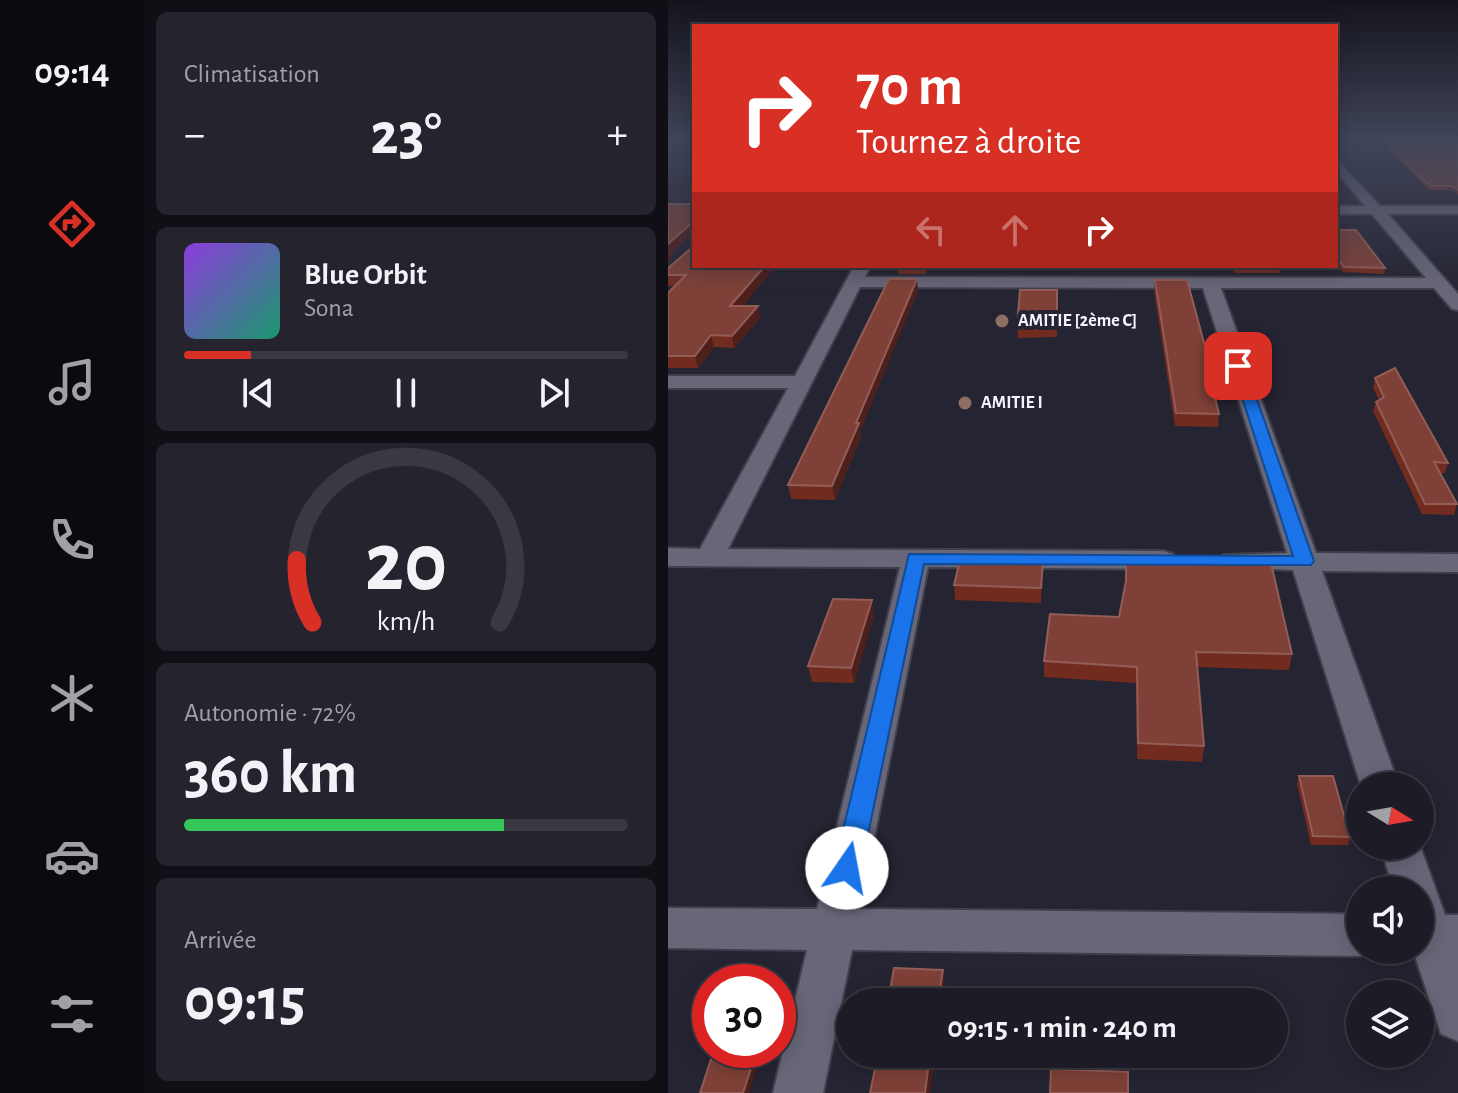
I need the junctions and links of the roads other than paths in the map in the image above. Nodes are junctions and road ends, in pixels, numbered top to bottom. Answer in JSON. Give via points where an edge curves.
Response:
{"nodes":[{"id":1,"x":1360,"y":190,"type":"edge"},
{"id":2,"x":1338,"y":210,"type":"edge"},
{"id":3,"x":1377,"y":210,"type":"junction"},
{"id":4,"x":1458,"y":210,"type":"edge"},
{"id":5,"x":859,"y":274,"type":"edge"},
{"id":6,"x":1210,"y":282,"type":"junction"},
{"id":7,"x":1439,"y":283,"type":"junction"},
{"id":8,"x":1458,"y":305,"type":"edge"},
{"id":9,"x":668,"y":382,"type":"edge"},
{"id":10,"x":802,"y":382,"type":"junction"},
{"id":11,"x":668,"y":557,"type":"edge"},
{"id":12,"x":710,"y":557,"type":"junction"},
{"id":13,"x":916,"y":558,"type":"junction"},
{"id":14,"x":1305,"y":561,"type":"junction"},
{"id":15,"x":1458,"y":563,"type":"edge"},
{"id":16,"x":1375,"y":772,"type":"edge"},
{"id":17,"x":668,"y":928,"type":"edge"},
{"id":18,"x":834,"y":930,"type":"junction"},
{"id":19,"x":1346,"y":935,"type":"edge"},
{"id":20,"x":1434,"y":935,"type":"edge"},
{"id":21,"x":1458,"y":1017,"type":"edge"},
{"id":22,"x":798,"y":1093,"type":"edge"}],
"edges":[{"from":1,"to":3,"type":"street"},
{"from":2,"to":3,"type":"street"},
{"from":3,"to":4,"type":"street"},
{"from":3,"to":7,"type":"street"},
{"from":5,"to":6,"type":"street"},
{"from":5,"to":10,"type":"street"},
{"from":6,"to":7,"type":"street"},
{"from":6,"to":14,"type":"street"},
{"from":7,"to":8,"type":"street"},
{"from":9,"to":10,"type":"street"},
{"from":10,"to":12,"type":"street"},
{"from":11,"to":12,"type":"street"},
{"from":12,"to":13,"type":"street"},
{"from":13,"to":14,"type":"street"},
{"from":13,"to":18,"type":"street"},
{"from":14,"to":15,"type":"street"},
{"from":14,"to":16,"type":"street"},
{"from":17,"to":18,"type":"street"},
{"from":18,"to":19,"type":"street"},
{"from":18,"to":22,"type":"street"},
{"from":20,"to":21,"type":"street"}]}
